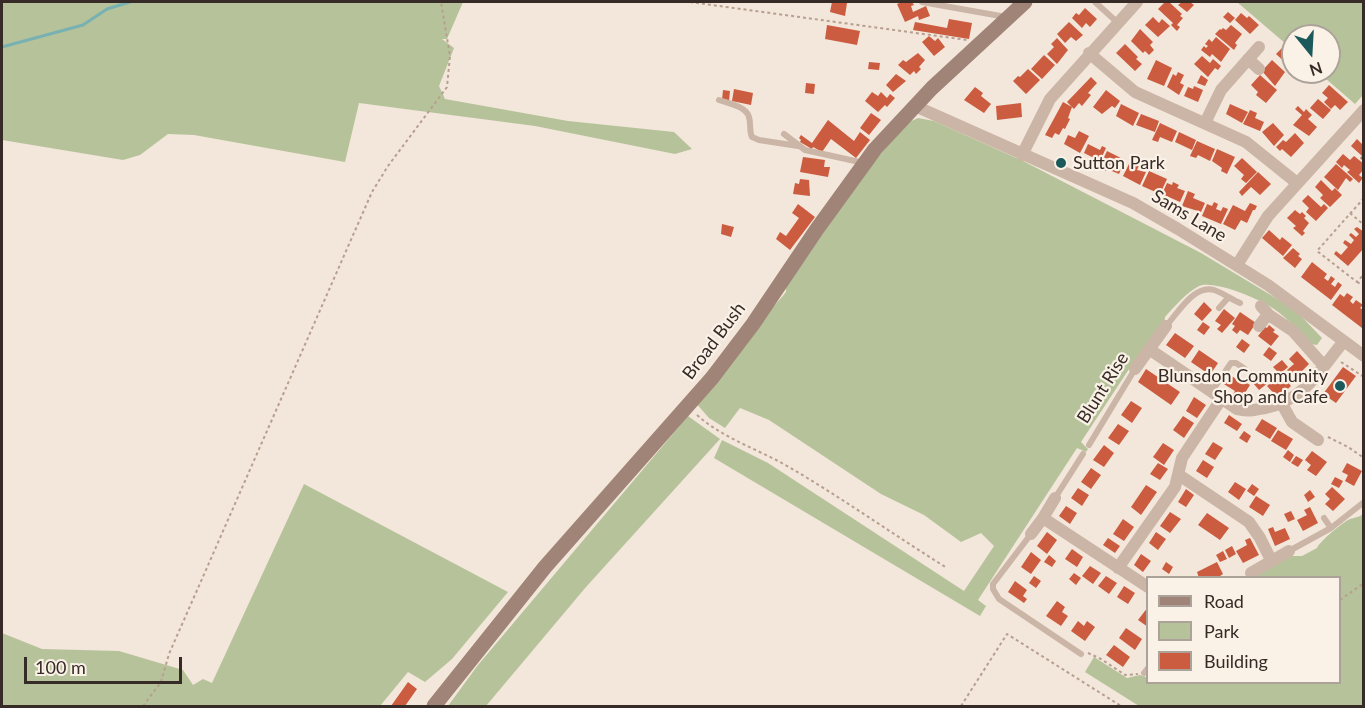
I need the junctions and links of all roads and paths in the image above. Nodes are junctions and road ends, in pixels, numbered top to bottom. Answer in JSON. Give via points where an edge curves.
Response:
{"nodes":[{"id":1,"x":441,"y":2,"type":"edge"},
{"id":2,"x":690,"y":2,"type":"edge"},
{"id":3,"x":922,"y":2,"type":"edge"},
{"id":4,"x":1025,"y":2,"type":"edge"},
{"id":5,"x":1095,"y":2,"type":"edge"},
{"id":6,"x":1137,"y":2,"type":"edge"},
{"id":7,"x":1007,"y":18,"type":"junction"},
{"id":8,"x":1118,"y":23,"type":"junction"},
{"id":9,"x":979,"y":44,"type":"junction"},
{"id":10,"x":1259,"y":47,"type":"dead end"},
{"id":11,"x":1089,"y":53,"type":"junction"},
{"id":12,"x":1248,"y":59,"type":"junction"},
{"id":13,"x":1259,"y":69,"type":"dead end"},
{"id":14,"x":719,"y":100,"type":"dead end"},
{"id":15,"x":915,"y":106,"type":"junction"},
{"id":16,"x":1364,"y":110,"type":"edge"},
{"id":17,"x":1205,"y":123,"type":"junction"},
{"id":18,"x":784,"y":134,"type":"dead end"},
{"id":19,"x":798,"y":146,"type":"junction"},
{"id":20,"x":1022,"y":155,"type":"junction"},
{"id":21,"x":864,"y":163,"type":"junction"},
{"id":22,"x":1298,"y":183,"type":"junction"},
{"id":23,"x":1364,"y":198,"type":"edge"},
{"id":24,"x":1350,"y":213,"type":"junction"},
{"id":25,"x":1364,"y":225,"type":"edge"},
{"id":26,"x":1237,"y":265,"type":"junction"},
{"id":27,"x":1364,"y":274,"type":"edge"},
{"id":28,"x":1357,"y":282,"type":"junction"},
{"id":29,"x":1364,"y":286,"type":"edge"},
{"id":30,"x":1228,"y":298,"type":"junction"},
{"id":31,"x":1240,"y":303,"type":"dead end"},
{"id":32,"x":1219,"y":308,"type":"dead end"},
{"id":33,"x":1166,"y":326,"type":"joint"},
{"id":34,"x":1259,"y":326,"type":"dead end"},
{"id":35,"x":1344,"y":341,"type":"junction"},
{"id":36,"x":1149,"y":349,"type":"junction"},
{"id":37,"x":1332,"y":355,"type":"junction"},
{"id":38,"x":1364,"y":356,"type":"edge"},
{"id":39,"x":1324,"y":366,"type":"junction"},
{"id":40,"x":1135,"y":369,"type":"joint"},
{"id":41,"x":1245,"y":369,"type":"dead end"},
{"id":42,"x":1364,"y":377,"type":"edge"},
{"id":43,"x":1217,"y":395,"type":"junction"},
{"id":44,"x":1282,"y":404,"type":"junction"},
{"id":45,"x":688,"y":407,"type":"junction"},
{"id":46,"x":1318,"y":440,"type":"joint"},
{"id":47,"x":1089,"y":445,"type":"dead end"},
{"id":48,"x":1083,"y":454,"type":"dead end"},
{"id":49,"x":1364,"y":458,"type":"edge"},
{"id":50,"x":1179,"y":475,"type":"junction"},
{"id":51,"x":1055,"y":498,"type":"joint"},
{"id":52,"x":1364,"y":502,"type":"edge"},
{"id":53,"x":1043,"y":518,"type":"junction"},
{"id":54,"x":1324,"y":518,"type":"dead end"},
{"id":55,"x":1331,"y":528,"type":"junction"},
{"id":56,"x":1031,"y":534,"type":"joint"},
{"id":57,"x":1289,"y":551,"type":"joint"},
{"id":58,"x":1271,"y":560,"type":"junction"},
{"id":59,"x":947,"y":568,"type":"dead end"},
{"id":60,"x":1118,"y":568,"type":"junction"},
{"id":61,"x":1246,"y":575,"type":"edge"},
{"id":62,"x":1364,"y":583,"type":"edge"},
{"id":63,"x":1146,"y":586,"type":"edge"},
{"id":64,"x":1341,"y":599,"type":"edge"},
{"id":65,"x":1081,"y":654,"type":"joint"},
{"id":66,"x":1145,"y":672,"type":"edge"},
{"id":67,"x":143,"y":706,"type":"edge"},
{"id":68,"x":434,"y":706,"type":"edge"},
{"id":69,"x":961,"y":706,"type":"edge"},
{"id":70,"x":1121,"y":706,"type":"edge"}],
"edges":[{"from":1,"to":67,"type":"path","via":[[450,56],[447,87],[372,192],[169,654],[161,682]]},
{"from":2,"to":9,"type":"path","via":[[905,30]]},
{"from":3,"to":7,"type":"lane"},
{"from":4,"to":7,"type":"main road","name":"Broad Bush"},
{"from":5,"to":8,"type":"lane"},
{"from":6,"to":8,"type":"street"},
{"from":7,"to":9,"type":"main road","name":"Broad Bush"},
{"from":8,"to":11,"type":"street"},
{"from":9,"to":15,"type":"main road","name":"Broad Bush"},
{"from":10,"to":12,"type":"street"},
{"from":11,"to":17,"type":"street","via":[[1135,92]]},
{"from":11,"to":20,"type":"street","via":[[1050,99]]},
{"from":12,"to":13,"type":"street"},
{"from":12,"to":17,"type":"street","via":[[1221,90]]},
{"from":14,"to":19,"type":"lane","via":[[747,112],[752,136]]},
{"from":15,"to":20,"type":"street","name":"Sams Lane"},
{"from":15,"to":21,"type":"main road","name":"Broad Bush"},
{"from":16,"to":22,"type":"street","via":[[1333,134]]},
{"from":17,"to":22,"type":"street","via":[[1246,142]]},
{"from":18,"to":19,"type":"lane"},
{"from":19,"to":21,"type":"lane"},
{"from":20,"to":26,"type":"street","name":"Sams Lane","via":[[1133,203]]},
{"from":21,"to":45,"type":"main road","name":"Broad Bush","via":[[753,324]]},
{"from":22,"to":26,"type":"street","via":[[1268,216]]},
{"from":23,"to":24,"type":"path"},
{"from":24,"to":25,"type":"path"},
{"from":24,"to":28,"type":"path","via":[[1317,251]]},
{"from":26,"to":35,"type":"street","name":"Sams Lane"},
{"from":27,"to":28,"type":"path"},
{"from":28,"to":29,"type":"path"},
{"from":30,"to":31,"type":"lane","name":"Blunt Rise"},
{"from":30,"to":32,"type":"lane"},
{"from":30,"to":33,"type":"lane","name":"Blunt Rise","via":[[1215,290],[1200,290]]},
{"from":33,"to":36,"type":"street","name":"Blunt Rise"},
{"from":34,"to":39,"type":"street","via":[[1264,310],[1293,331]]},
{"from":35,"to":37,"type":"street","name":"Blunt Rise"},
{"from":35,"to":38,"type":"street","name":"Sams Lane"},
{"from":36,"to":40,"type":"street","name":"Blunt Rise"},
{"from":36,"to":43,"type":"street","name":"Blunt Rise"},
{"from":37,"to":39,"type":"street","name":"Blunt Rise"},
{"from":37,"to":42,"type":"path"},
{"from":39,"to":44,"type":"street","name":"Blunt Rise","via":[[1301,393]]},
{"from":40,"to":47,"type":"lane","name":"Blunt Rise"},
{"from":41,"to":43,"type":"lane","via":[[1231,363]]},
{"from":43,"to":44,"type":"street","name":"Blunt Rise","via":[[1242,410]]},
{"from":43,"to":50,"type":"street","via":[[1182,458]]},
{"from":44,"to":46,"type":"street","via":[[1292,422]]},
{"from":45,"to":59,"type":"path","via":[[719,431],[795,470]]},
{"from":45,"to":68,"type":"main road","name":"Broad Bush","via":[[551,559]]},
{"from":46,"to":49,"type":"path","via":[[1324,435]]},
{"from":48,"to":51,"type":"lane"},
{"from":50,"to":58,"type":"street","via":[[1249,522]]},
{"from":50,"to":60,"type":"street","via":[[1168,498]]},
{"from":51,"to":53,"type":"street"},
{"from":52,"to":55,"type":"lane"},
{"from":53,"to":56,"type":"street"},
{"from":53,"to":60,"type":"street"},
{"from":54,"to":55,"type":"lane"},
{"from":55,"to":57,"type":"lane"},
{"from":56,"to":65,"type":"lane","via":[[993,584],[993,590],[999,599]]},
{"from":57,"to":58,"type":"street"},
{"from":58,"to":61,"type":"street"},
{"from":60,"to":63,"type":"street"},
{"from":62,"to":64,"type":"path"},
{"from":65,"to":66,"type":"path","via":[[1089,652],[1125,675]]},
{"from":69,"to":70,"type":"path","via":[[1007,634]]}]}
